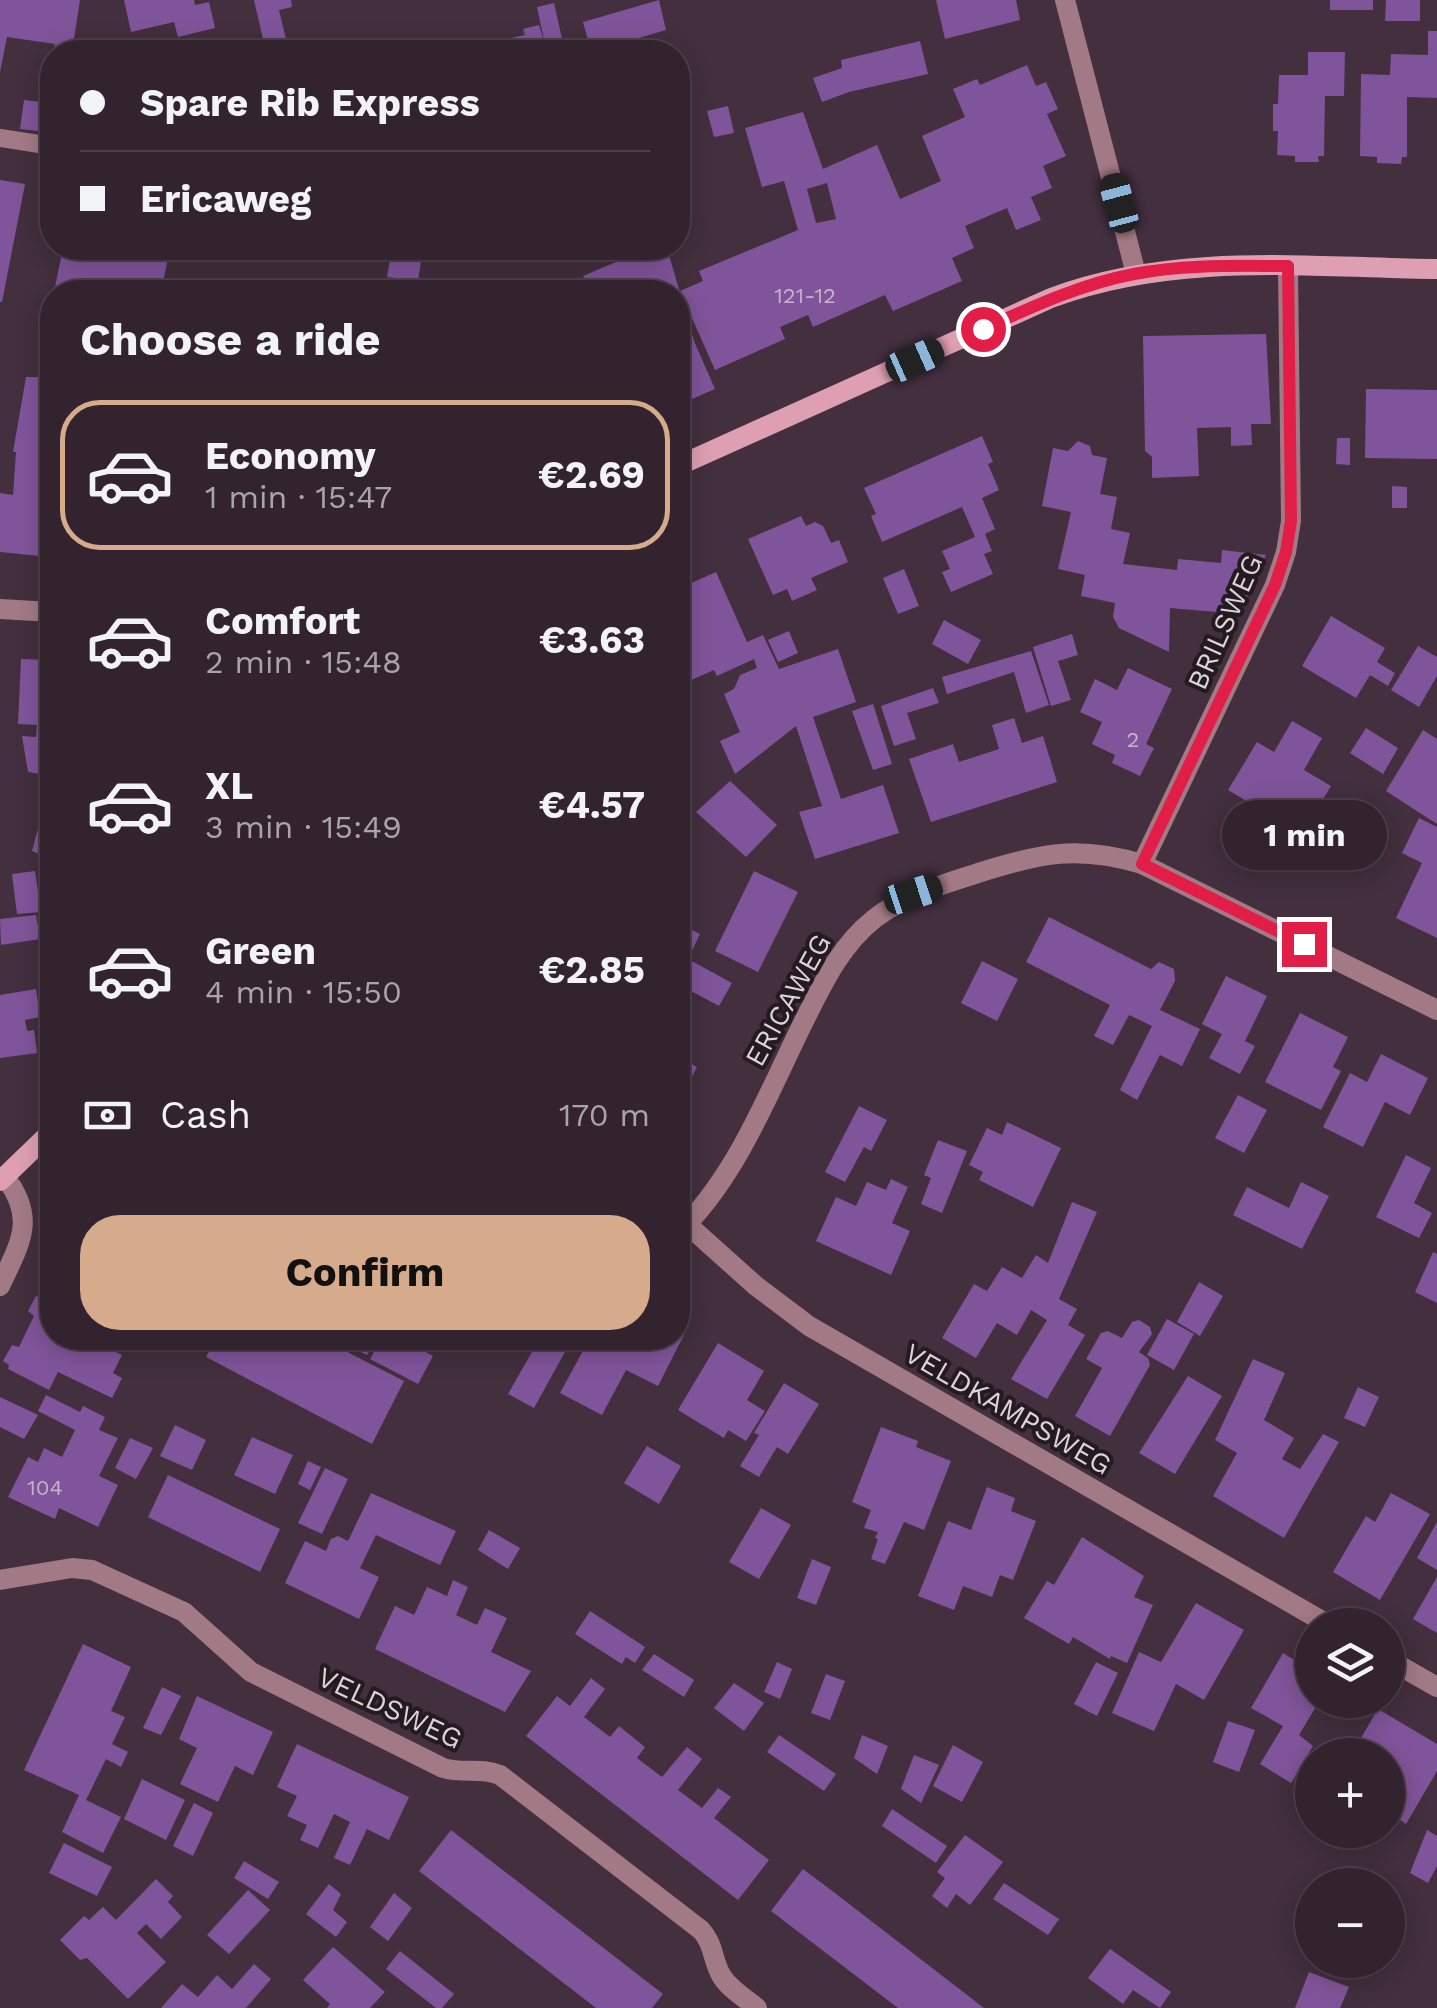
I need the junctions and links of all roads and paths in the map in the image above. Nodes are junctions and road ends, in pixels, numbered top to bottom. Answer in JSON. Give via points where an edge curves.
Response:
{"nodes":[{"id":1,"x":1065,"y":0,"type":"edge"},
{"id":2,"x":0,"y":138,"type":"edge"},
{"id":3,"x":40,"y":144,"type":"edge"},
{"id":4,"x":1288,"y":266,"type":"junction"},
{"id":5,"x":1437,"y":269,"type":"edge"},
{"id":6,"x":1136,"y":274,"type":"junction"},
{"id":7,"x":690,"y":461,"type":"edge"},
{"id":8,"x":0,"y":609,"type":"edge"},
{"id":9,"x":40,"y":611,"type":"edge"},
{"id":10,"x":1142,"y":864,"type":"junction"},
{"id":11,"x":1437,"y":1010,"type":"edge"},
{"id":12,"x":40,"y":1148,"type":"edge"},
{"id":13,"x":3,"y":1179,"type":"edge"},
{"id":14,"x":690,"y":1212,"type":"edge"},
{"id":15,"x":690,"y":1227,"type":"edge"},
{"id":16,"x":0,"y":1286,"type":"edge"},
{"id":17,"x":0,"y":1580,"type":"edge"},
{"id":18,"x":1299,"y":1608,"type":"edge"},
{"id":19,"x":1405,"y":1669,"type":"edge"},
{"id":20,"x":1437,"y":1687,"type":"edge"},
{"id":21,"x":758,"y":2008,"type":"edge"}],
"edges":[{"from":1,"to":6,"type":"street"},
{"from":2,"to":3,"type":"lane"},
{"from":4,"to":5,"type":"main road"},
{"from":4,"to":6,"type":"main road"},
{"from":4,"to":10,"type":"street","name":"BRILSWEG","via":[[1292,458],[1286,552]]},
{"from":6,"to":7,"type":"main road","via":[[1050,298]]},
{"from":8,"to":9,"type":"street"},
{"from":10,"to":11,"type":"street","name":"ERICAWEG"},
{"from":10,"to":14,"type":"street","name":"ERICAWEG","via":[[1099,852],[1020,860],[913,894],[874,920],[836,961],[730,1170]]},
{"from":12,"to":13,"type":"main road"},
{"from":13,"to":16,"type":"street","via":[[24,1208],[24,1226]]},
{"from":15,"to":18,"type":"street","name":"VELDKAMPSWEG","via":[[818,1332]]},
{"from":17,"to":21,"type":"street","name":"VELDSWEG","via":[[92,1570],[184,1612],[235,1660],[269,1680],[443,1768],[500,1775],[701,1930],[727,1983]]},
{"from":19,"to":20,"type":"street"}]}
